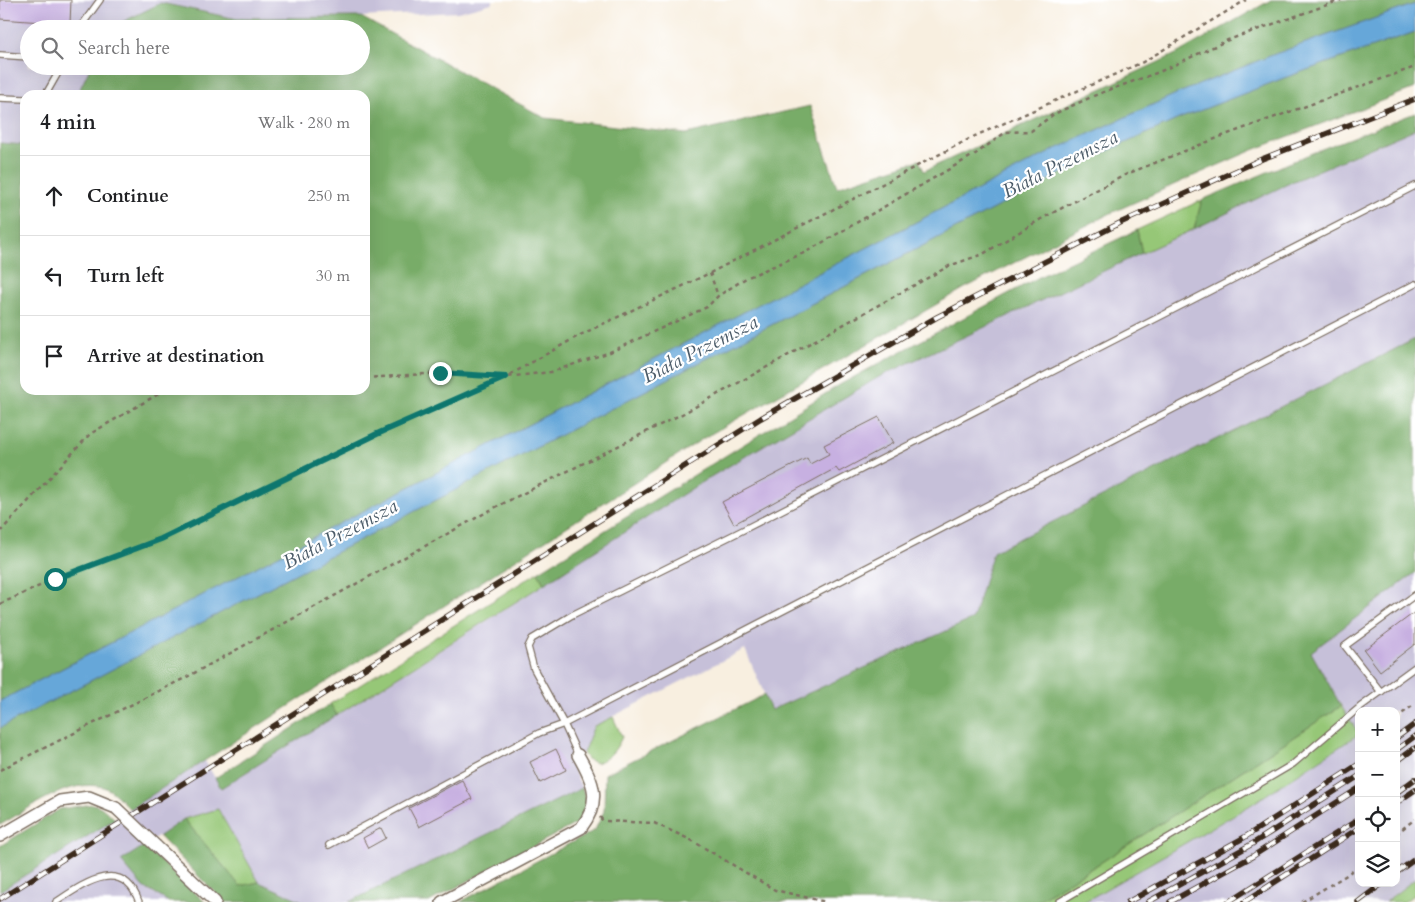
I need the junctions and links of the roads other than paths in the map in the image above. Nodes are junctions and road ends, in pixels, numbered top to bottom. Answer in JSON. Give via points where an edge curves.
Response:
{"nodes":[{"id":1,"x":100,"y":0,"type":"edge"},
{"id":2,"x":86,"y":20,"type":"edge"},
{"id":3,"x":0,"y":55,"type":"edge"},
{"id":4,"x":20,"y":56,"type":"edge"},
{"id":5,"x":57,"y":75,"type":"edge"},
{"id":6,"x":48,"y":90,"type":"edge"},
{"id":7,"x":0,"y":98,"type":"edge"},
{"id":8,"x":20,"y":99,"type":"edge"},
{"id":9,"x":1415,"y":186,"type":"edge"},
{"id":10,"x":1415,"y":284,"type":"edge"},
{"id":11,"x":1415,"y":595,"type":"edge"},
{"id":12,"x":1415,"y":667,"type":"edge"},
{"id":13,"x":1380,"y":692,"type":"junction"},
{"id":14,"x":564,"y":724,"type":"junction"},
{"id":15,"x":578,"y":755,"type":"joint"},
{"id":16,"x":0,"y":836,"type":"edge"},
{"id":17,"x":329,"y":845,"type":"dead end"},
{"id":18,"x":56,"y":902,"type":"edge"},
{"id":19,"x":139,"y":902,"type":"edge"},
{"id":20,"x":215,"y":902,"type":"edge"},
{"id":21,"x":442,"y":902,"type":"edge"},
{"id":22,"x":1059,"y":902,"type":"edge"}],
"edges":[{"from":1,"to":2,"type":"lane"},
{"from":3,"to":4,"type":"lane"},
{"from":5,"to":6,"type":"lane"},
{"from":7,"to":8,"type":"lane"},
{"from":9,"to":14,"type":"lane","via":[[572,615],[532,639],[528,648],[534,669]]},
{"from":10,"to":14,"type":"lane"},
{"from":11,"to":13,"type":"lane","via":[[1345,646]]},
{"from":12,"to":13,"type":"lane"},
{"from":13,"to":22,"type":"lane","via":[[1293,764]]},
{"from":14,"to":15,"type":"lane"},
{"from":14,"to":17,"type":"lane","via":[[539,734]]},
{"from":15,"to":21,"type":"street","via":[[592,780],[593,807],[581,828]]},
{"from":16,"to":20,"type":"street","bridge":true,"via":[[60,801],[88,797],[116,808]]},
{"from":18,"to":19,"type":"lane","via":[[98,878],[110,876],[130,888]]}]}
